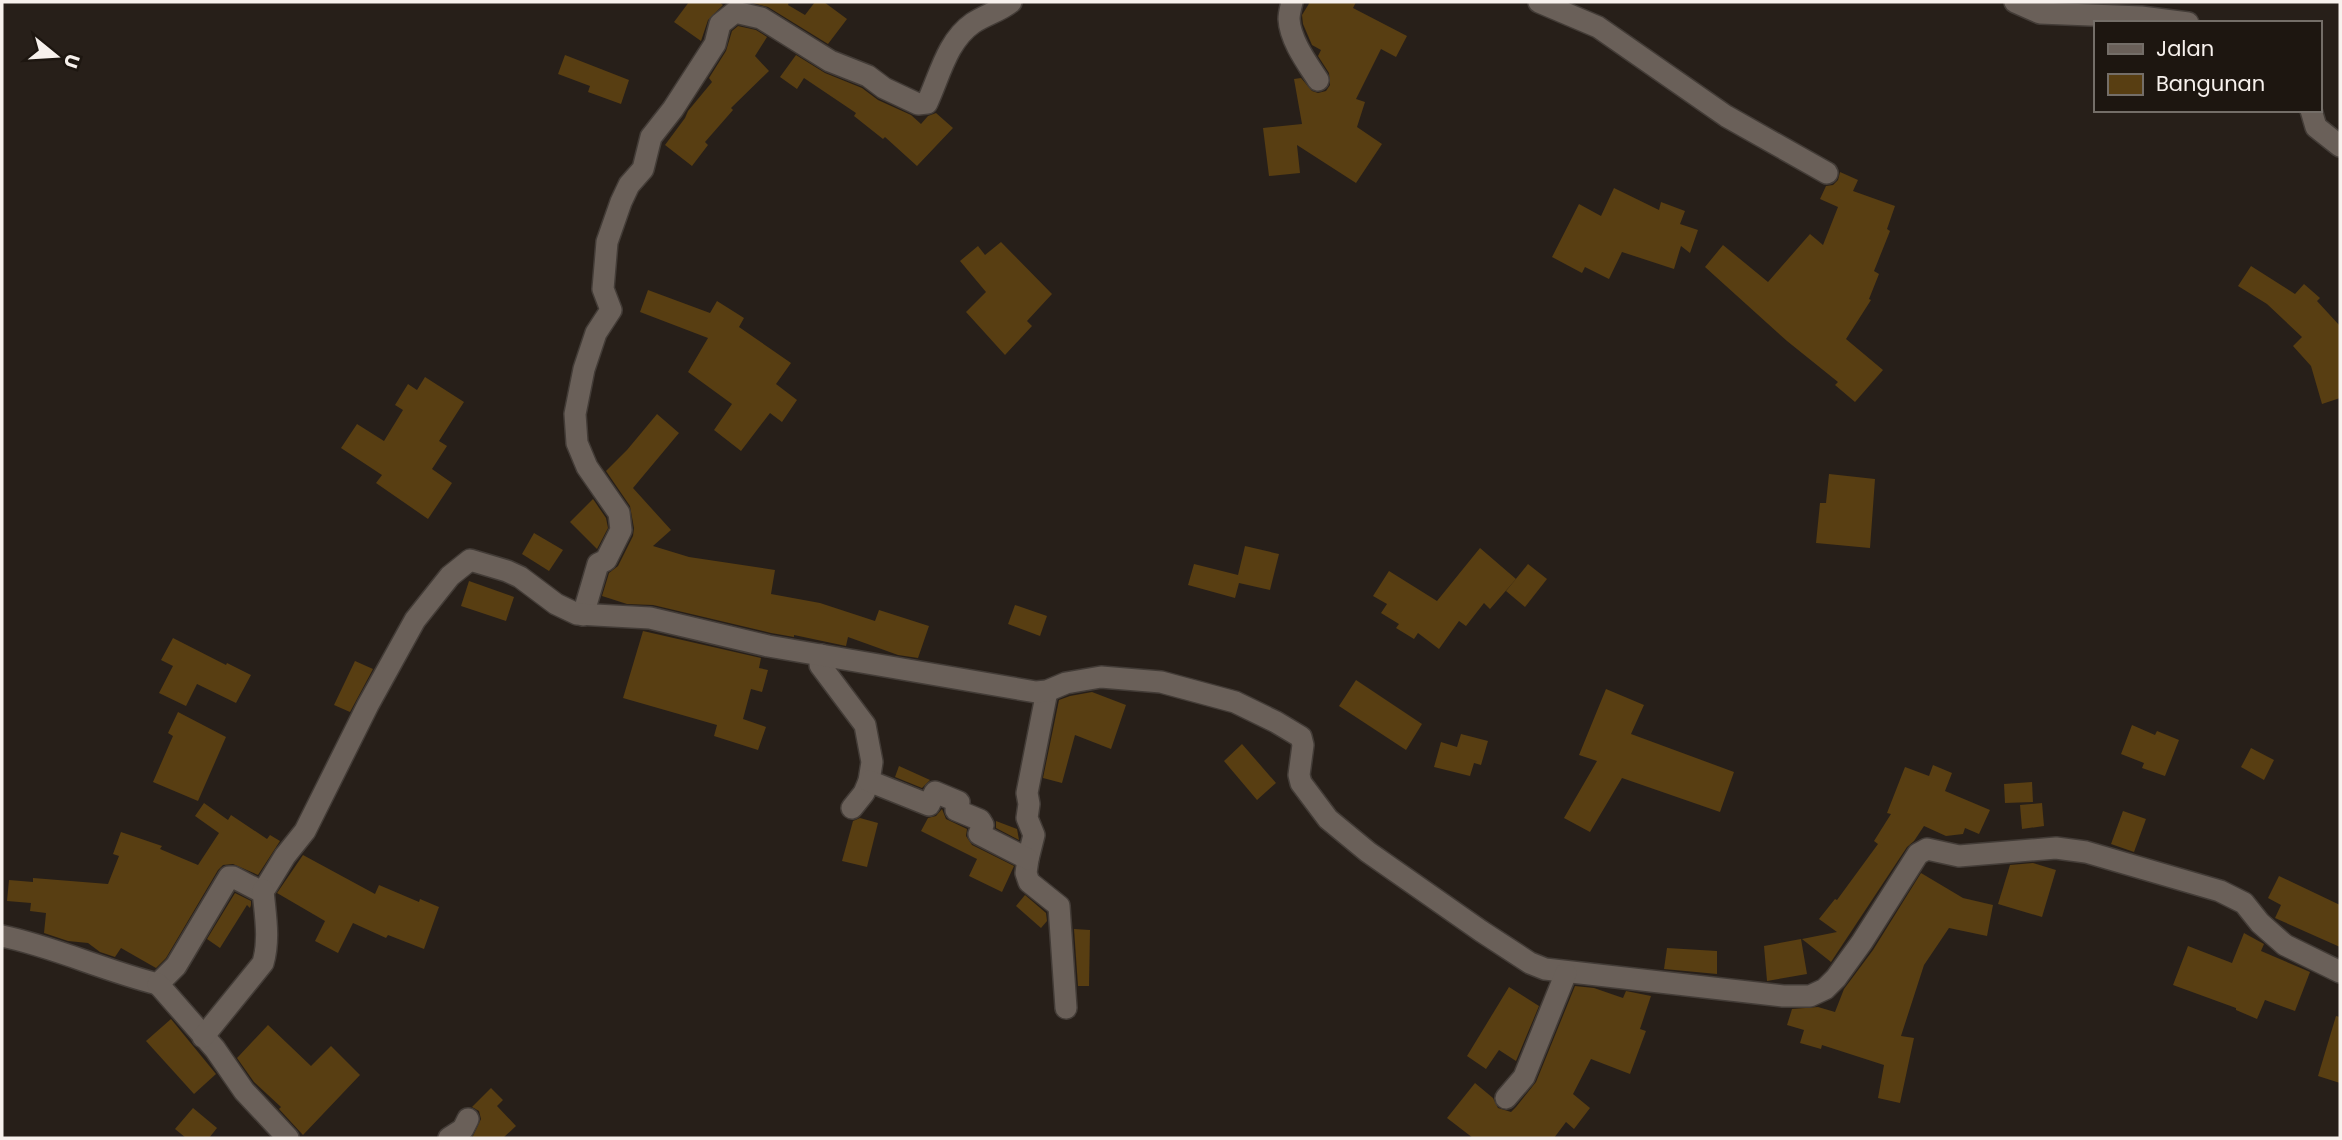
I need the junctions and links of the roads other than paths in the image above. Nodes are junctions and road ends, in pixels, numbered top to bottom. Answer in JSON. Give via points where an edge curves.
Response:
{"nodes":[{"id":1,"x":1011,"y":2,"type":"edge"},
{"id":2,"x":1292,"y":2,"type":"edge"},
{"id":3,"x":1539,"y":2,"type":"edge"},
{"id":4,"x":2015,"y":2,"type":"edge"},
{"id":5,"x":2172,"y":21,"type":"edge"},
{"id":6,"x":1318,"y":80,"type":"dead end"},
{"id":7,"x":2312,"y":112,"type":"edge"},
{"id":8,"x":2340,"y":146,"type":"edge"},
{"id":9,"x":1827,"y":173,"type":"dead end"},
{"id":10,"x":583,"y":615,"type":"junction"},
{"id":11,"x":821,"y":655,"type":"junction"},
{"id":12,"x":1047,"y":691,"type":"junction"},
{"id":13,"x":869,"y":781,"type":"junction"},
{"id":14,"x":852,"y":808,"type":"dead end"},
{"id":15,"x":1028,"y":859,"type":"junction"},
{"id":16,"x":263,"y":890,"type":"junction"},
{"id":17,"x":2,"y":936,"type":"edge"},
{"id":18,"x":2340,"y":972,"type":"edge"},
{"id":19,"x":1566,"y":973,"type":"junction"},
{"id":20,"x":158,"y":984,"type":"junction"},
{"id":21,"x":1066,"y":1008,"type":"dead end"},
{"id":22,"x":204,"y":1037,"type":"junction"},
{"id":23,"x":1506,"y":1098,"type":"dead end"},
{"id":24,"x":468,"y":1119,"type":"dead end"},
{"id":25,"x":288,"y":1138,"type":"edge"},
{"id":26,"x":449,"y":1138,"type":"edge"}],
"edges":[{"from":1,"to":10,"type":"street","via":[[957,37],[927,103],[918,104],[830,61],[761,19],[735,12],[720,24],[715,44],[651,137],[643,169],[629,185],[607,242],[603,289],[611,310],[596,333],[575,415],[577,443],[587,467],[620,513],[621,530],[606,560],[598,564]]},
{"from":2,"to":6,"type":"street","via":[[1289,19],[1294,35]]},
{"from":3,"to":9,"type":"street","via":[[1598,27],[1726,116]]},
{"from":4,"to":5,"type":"street","via":[[2040,13]]},
{"from":7,"to":8,"type":"street","via":[[2316,127]]},
{"from":10,"to":11,"type":"street","via":[[650,618]]},
{"from":10,"to":16,"type":"street","via":[[570,613],[508,571],[470,560],[461,565],[415,620],[305,831]]},
{"from":11,"to":12,"type":"street"},
{"from":11,"to":13,"type":"street","via":[[820,665],[865,724],[872,762]]},
{"from":12,"to":15,"type":"street","via":[[1027,793],[1027,818],[1034,835]]},
{"from":12,"to":19,"type":"street","via":[[1101,677],[1161,682],[1235,702],[1276,722],[1301,737],[1301,783],[1328,819],[1368,852],[1530,963]]},
{"from":13,"to":14,"type":"street"},
{"from":13,"to":15,"type":"street","via":[[929,805],[935,792],[959,802],[956,810],[980,820],[979,834]]},
{"from":15,"to":21,"type":"street","via":[[1029,882],[1059,906]]},
{"from":16,"to":20,"type":"street","via":[[229,877],[176,966]]},
{"from":16,"to":22,"type":"street","via":[[267,934],[263,963]]},
{"from":17,"to":20,"type":"street"},
{"from":18,"to":19,"type":"street","via":[[2285,945],[2244,903],[2220,891],[2086,852],[2056,848],[1959,856],[1927,849],[1918,854],[1836,978],[1810,996]]},
{"from":19,"to":23,"type":"street","via":[[1524,1077]]},
{"from":20,"to":22,"type":"street"},
{"from":22,"to":25,"type":"street","via":[[244,1091]]},
{"from":24,"to":26,"type":"street","via":[[463,1129]]}]}
